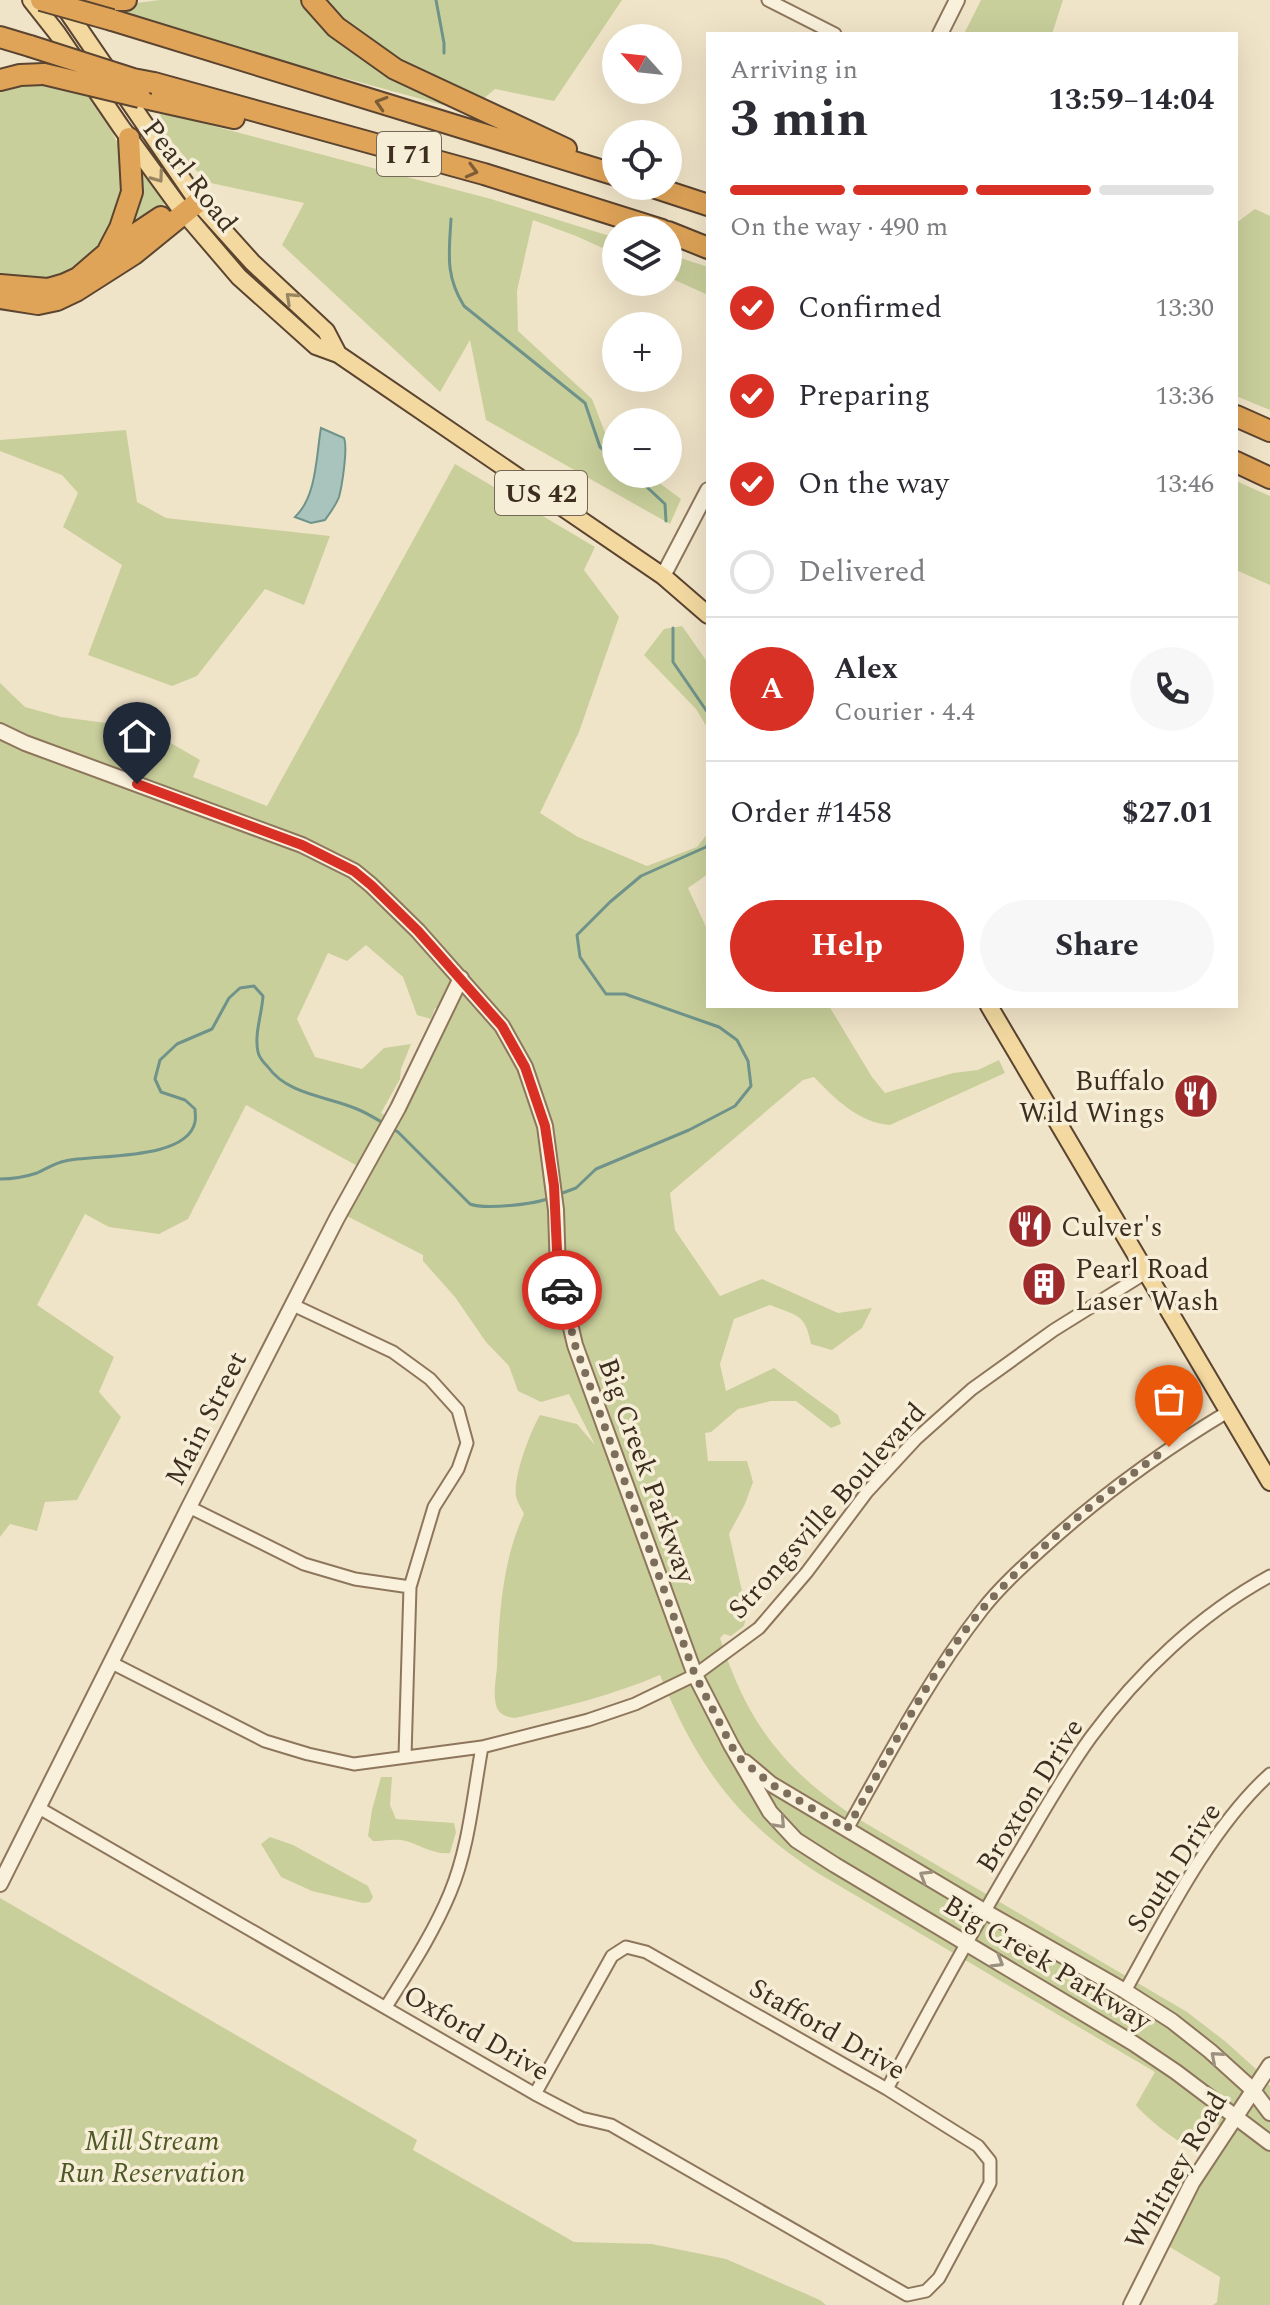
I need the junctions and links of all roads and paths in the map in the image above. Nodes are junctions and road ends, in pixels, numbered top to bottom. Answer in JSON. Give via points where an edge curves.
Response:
{"nodes":[{"id":1,"x":31,"y":0,"type":"edge"},
{"id":2,"x":41,"y":0,"type":"edge"},
{"id":3,"x":59,"y":0,"type":"edge"},
{"id":4,"x":94,"y":0,"type":"edge"},
{"id":5,"x":126,"y":0,"type":"edge"},
{"id":6,"x":312,"y":0,"type":"edge"},
{"id":7,"x":768,"y":0,"type":"edge"},
{"id":8,"x":957,"y":0,"type":"edge"},
{"id":9,"x":101,"y":1,"type":"edge"},
{"id":10,"x":831,"y":32,"type":"edge"},
{"id":11,"x":941,"y":32,"type":"edge"},
{"id":12,"x":0,"y":37,"type":"edge"},
{"id":13,"x":0,"y":80,"type":"edge"},
{"id":14,"x":147,"y":90,"type":"junction"},
{"id":15,"x":129,"y":138,"type":"junction"},
{"id":16,"x":602,"y":167,"type":"edge"},
{"id":17,"x":602,"y":170,"type":"edge"},
{"id":18,"x":682,"y":196,"type":"edge"},
{"id":19,"x":706,"y":204,"type":"edge"},
{"id":20,"x":188,"y":207,"type":"junction"},
{"id":21,"x":618,"y":216,"type":"edge"},
{"id":22,"x":682,"y":238,"type":"edge"},
{"id":23,"x":706,"y":247,"type":"edge"},
{"id":24,"x":107,"y":253,"type":"junction"},
{"id":25,"x":0,"y":285,"type":"edge"},
{"id":26,"x":0,"y":298,"type":"edge"},
{"id":27,"x":1238,"y":417,"type":"edge"},
{"id":28,"x":1270,"y":431,"type":"edge"},
{"id":29,"x":1238,"y":463,"type":"edge"},
{"id":30,"x":1270,"y":478,"type":"edge"},
{"id":31,"x":706,"y":494,"type":"edge"},
{"id":32,"x":663,"y":576,"type":"junction"},
{"id":33,"x":706,"y":613,"type":"edge"},
{"id":34,"x":0,"y":731,"type":"edge"},
{"id":35,"x":461,"y":978,"type":"junction"},
{"id":36,"x":990,"y":1008,"type":"edge"},
{"id":37,"x":1147,"y":1272,"type":"junction"},
{"id":38,"x":293,"y":1305,"type":"junction"},
{"id":39,"x":1229,"y":1411,"type":"junction"},
{"id":40,"x":1270,"y":1482,"type":"edge"},
{"id":41,"x":189,"y":1507,"type":"junction"},
{"id":42,"x":1270,"y":1576,"type":"edge"},
{"id":43,"x":410,"y":1587,"type":"junction"},
{"id":44,"x":112,"y":1663,"type":"junction"},
{"id":45,"x":695,"y":1675,"type":"junction"},
{"id":46,"x":482,"y":1747,"type":"junction"},
{"id":47,"x":405,"y":1756,"type":"junction"},
{"id":48,"x":738,"y":1757,"type":"junction"},
{"id":49,"x":1270,"y":1774,"type":"edge"},
{"id":50,"x":39,"y":1808,"type":"junction"},
{"id":51,"x":847,"y":1829,"type":"junction"},
{"id":52,"x":0,"y":1884,"type":"edge"},
{"id":53,"x":984,"y":1911,"type":"junction"},
{"id":54,"x":966,"y":1943,"type":"junction"},
{"id":55,"x":1125,"y":1991,"type":"junction"},
{"id":56,"x":386,"y":2007,"type":"junction"},
{"id":57,"x":1270,"y":2065,"type":"edge"},
{"id":58,"x":887,"y":2089,"type":"junction"},
{"id":59,"x":1252,"y":2089,"type":"junction"},
{"id":60,"x":535,"y":2094,"type":"junction"},
{"id":61,"x":1270,"y":2113,"type":"edge"},
{"id":62,"x":1235,"y":2115,"type":"junction"},
{"id":63,"x":1270,"y":2143,"type":"edge"},
{"id":64,"x":894,"y":2288,"type":"joint"},
{"id":65,"x":1131,"y":2305,"type":"edge"}],
"edges":[{"from":1,"to":15,"type":"main road","name":"Pearl Road","number":"US 42"},
{"from":17,"to":2,"type":"highway","number":"I 71","one_way":true,"bridge":true},
{"from":3,"to":20,"type":"main road","name":"Pearl Road","number":"US 42"},
{"from":4,"to":9,"type":"highway"},
{"from":5,"to":9,"type":"highway"},
{"from":6,"to":16,"type":"highway","via":[[336,27],[395,69]]},
{"from":7,"to":10,"type":"street"},
{"from":8,"to":11,"type":"street"},
{"from":12,"to":14,"type":"highway","number":"I 71","bridge":true,"via":[[133,79]]},
{"from":13,"to":14,"type":"highway","bridge":true,"via":[[44,74]]},
{"from":14,"to":21,"type":"highway","number":"I 71","one_way":true,"via":[[380,146]]},
{"from":15,"to":20,"type":"main road","name":"Pearl Road","number":"US 42","one_way":true},
{"from":15,"to":24,"type":"highway","via":[[132,192]]},
{"from":18,"to":19,"type":"highway"},
{"from":20,"to":24,"type":"highway","via":[[170,211]]},
{"from":20,"to":26,"type":"highway","via":[[104,275],[57,300],[38,304]]},
{"from":20,"to":32,"type":"main road","name":"Pearl Road","number":"US 42","via":[[239,277],[316,346],[338,354]]},
{"from":22,"to":23,"type":"highway"},
{"from":24,"to":25,"type":"highway","via":[[78,278],[48,289]]},
{"from":27,"to":28,"type":"highway"},
{"from":29,"to":30,"type":"highway"},
{"from":31,"to":32,"type":"street"},
{"from":32,"to":33,"type":"main road","name":"Pearl Road","number":"US 42"},
{"from":34,"to":35,"type":"street","name":"Big Creek Parkway","via":[[302,845],[354,871]]},
{"from":35,"to":38,"type":"street","name":"Main Street"},
{"from":35,"to":45,"type":"street","name":"Big Creek Parkway","via":[[502,1026],[525,1067],[545,1126],[558,1272],[575,1345]]},
{"from":36,"to":37,"type":"main road"},
{"from":37,"to":39,"type":"main road"},
{"from":37,"to":45,"type":"street","name":"Strongsville Boulevard","via":[[972,1389],[867,1492],[759,1628]]},
{"from":38,"to":41,"type":"street","name":"Main Street"},
{"from":38,"to":43,"type":"street","via":[[393,1352],[430,1379],[458,1410],[467,1443],[434,1507]]},
{"from":39,"to":40,"type":"main road"},
{"from":39,"to":51,"type":"street","via":[[1169,1447],[1078,1515],[984,1608],[918,1703]]},
{"from":41,"to":43,"type":"street","via":[[304,1564]]},
{"from":41,"to":44,"type":"street","name":"Main Street"},
{"from":42,"to":53,"type":"street","name":"Broxton Drive","via":[[1184,1637],[1135,1685],[1091,1738]]},
{"from":43,"to":47,"type":"street"},
{"from":44,"to":47,"type":"street","name":"Strongsville Boulevard","via":[[265,1741],[354,1764]]},
{"from":44,"to":50,"type":"street","name":"Main Street"},
{"from":45,"to":46,"type":"street","name":"Strongsville Boulevard","via":[[588,1720]]},
{"from":45,"to":48,"type":"street","name":"Big Creek Parkway"},
{"from":46,"to":47,"type":"street","name":"Strongsville Boulevard"},
{"from":46,"to":56,"type":"street","via":[[451,1891]]},
{"from":48,"to":51,"type":"street","name":"Big Creek Parkway","via":[[771,1784]]},
{"from":48,"to":54,"type":"street","name":"Big Creek Parkway","one_way":true,"via":[[770,1812],[796,1840]]},
{"from":49,"to":55,"type":"street","name":"South Drive","via":[[1177,1897]]},
{"from":50,"to":52,"type":"street","name":"Main Street"},
{"from":50,"to":56,"type":"street","name":"Oxford Drive"},
{"from":53,"to":51,"type":"street","name":"Big Creek Parkway","one_way":true},
{"from":53,"to":54,"type":"street","name":"Broxton Drive"},
{"from":53,"to":55,"type":"street","name":"Big Creek Parkway"},
{"from":54,"to":58,"type":"street","name":"Broxton Drive"},
{"from":54,"to":62,"type":"street","name":"Big Creek Parkway","one_way":true,"via":[[1133,2043]]},
{"from":59,"to":55,"type":"street","name":"Big Creek Parkway","one_way":true,"via":[[1172,2021]]},
{"from":56,"to":60,"type":"street","name":"Oxford Drive"},
{"from":57,"to":59,"type":"street","name":"Whitney Road"},
{"from":58,"to":60,"type":"street","name":"Stafford Drive","via":[[646,1952],[626,1947],[612,1956]]},
{"from":58,"to":64,"type":"street","name":"Stafford Drive","via":[[978,2146],[990,2161],[990,2183],[939,2278],[917,2293],[907,2295]]},
{"from":59,"to":61,"type":"street","name":"Big Creek Parkway"},
{"from":59,"to":62,"type":"street","name":"Whitney Road"},
{"from":60,"to":64,"type":"street","name":"Oxford Drive","via":[[581,2118],[611,2125]]},
{"from":62,"to":63,"type":"street","name":"Big Creek Parkway"},
{"from":62,"to":65,"type":"street","name":"Whitney Road","via":[[1192,2183]]}]}
